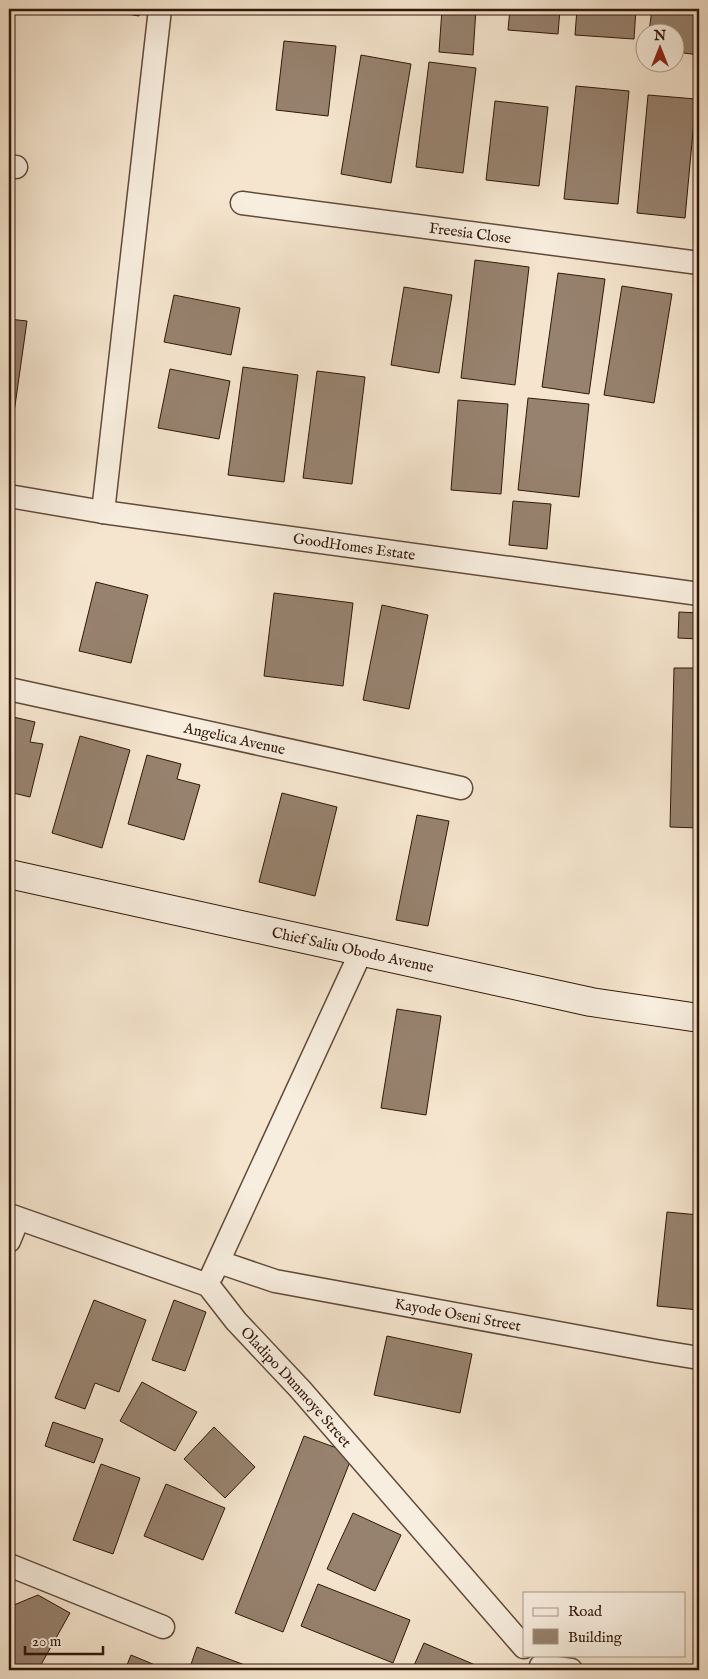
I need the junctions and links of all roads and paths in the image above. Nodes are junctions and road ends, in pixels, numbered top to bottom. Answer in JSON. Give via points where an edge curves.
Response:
{"nodes":[{"id":1,"x":160,"y":9,"type":"edge"},
{"id":2,"x":242,"y":203,"type":"dead end"},
{"id":3,"x":699,"y":264,"type":"edge"},
{"id":4,"x":9,"y":496,"type":"edge"},
{"id":5,"x":103,"y":512,"type":"junction"},
{"id":6,"x":699,"y":594,"type":"edge"},
{"id":7,"x":9,"y":689,"type":"edge"},
{"id":8,"x":462,"y":788,"type":"dead end"},
{"id":9,"x":9,"y":874,"type":"edge"},
{"id":10,"x":362,"y":952,"type":"junction"},
{"id":11,"x":699,"y":1018,"type":"edge"},
{"id":12,"x":13,"y":1217,"type":"edge"},
{"id":13,"x":9,"y":1241,"type":"edge"},
{"id":14,"x":218,"y":1262,"type":"junction"},
{"id":15,"x":208,"y":1285,"type":"junction"},
{"id":16,"x":699,"y":1358,"type":"edge"},
{"id":17,"x":9,"y":1565,"type":"edge"},
{"id":18,"x":163,"y":1627,"type":"dead end"},
{"id":19,"x":523,"y":1646,"type":"edge"},
{"id":20,"x":539,"y":1664,"type":"edge"},
{"id":21,"x":571,"y":1670,"type":"edge"}],
"edges":[{"from":1,"to":5,"type":"street"},
{"from":2,"to":3,"type":"street","name":"Freesia Close"},
{"from":4,"to":5,"type":"street","name":"GoodHomes Estate"},
{"from":5,"to":6,"type":"street","name":"GoodHomes Estate"},
{"from":7,"to":8,"type":"street","name":"Angelica Avenue"},
{"from":9,"to":10,"type":"street","name":"Chief Saliu Obodo Avenue"},
{"from":10,"to":11,"type":"street","name":"Chief Saliu Obodo Avenue","via":[[591,1002]]},
{"from":10,"to":14,"type":"street"},
{"from":12,"to":13,"type":"street"},
{"from":12,"to":15,"type":"street"},
{"from":14,"to":15,"type":"street"},
{"from":14,"to":16,"type":"street","name":"Kayode Oseni Street","via":[[275,1281]]},
{"from":15,"to":19,"type":"street","name":"Oladipo Dunmoye Street","via":[[236,1321],[300,1389]]},
{"from":17,"to":18,"type":"street"},
{"from":20,"to":21,"type":"street"}]}
